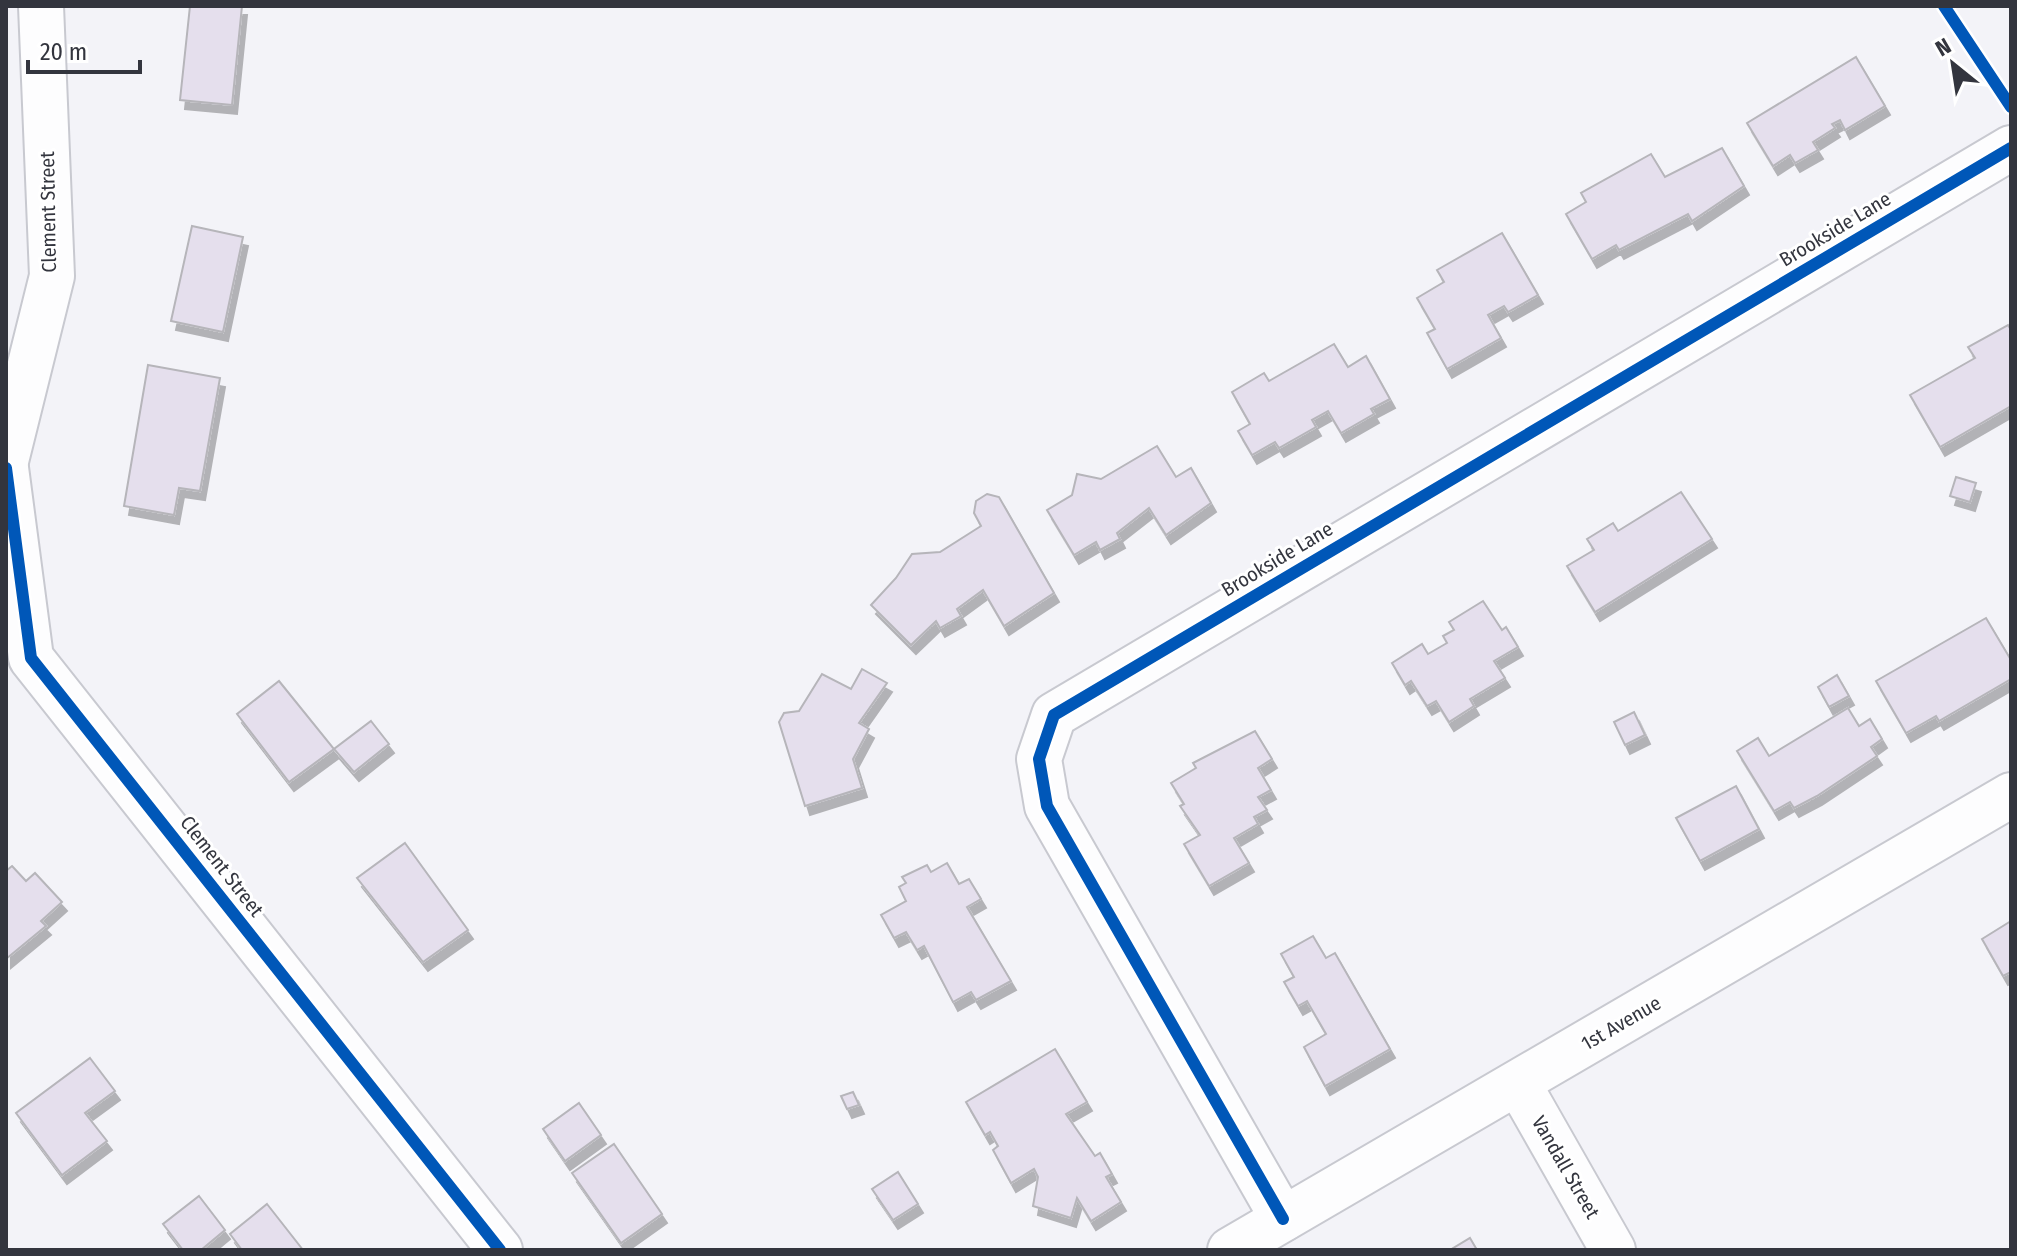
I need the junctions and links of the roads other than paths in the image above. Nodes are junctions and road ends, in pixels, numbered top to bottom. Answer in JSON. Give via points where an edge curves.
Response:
{"nodes":[{"id":1,"x":41,"y":6,"type":"edge"},
{"id":2,"x":2011,"y":148,"type":"edge"},
{"id":3,"x":6,"y":461,"type":"edge"},
{"id":4,"x":6,"y":468,"type":"edge"},
{"id":5,"x":19,"y":665,"type":"edge"},
{"id":6,"x":2011,"y":795,"type":"edge"},
{"id":7,"x":1518,"y":1083,"type":"junction"},
{"id":8,"x":1283,"y":1219,"type":"junction"},
{"id":9,"x":500,"y":1250,"type":"edge"},
{"id":10,"x":1230,"y":1250,"type":"edge"},
{"id":11,"x":1613,"y":1250,"type":"edge"}],
"edges":[{"from":1,"to":3,"type":"street","name":"Clement Street","via":[[52,276]]},
{"from":2,"to":8,"type":"street","name":"Brookside Lane","via":[[1054,715],[1039,759],[1047,806]]},
{"from":4,"to":5,"type":"street","name":"Clement Street"},
{"from":5,"to":9,"type":"street","name":"Clement Street"},
{"from":6,"to":7,"type":"street","name":"1st Avenue"},
{"from":7,"to":8,"type":"street","name":"1st Avenue"},
{"from":7,"to":11,"type":"street","name":"Vandall Street"},
{"from":8,"to":10,"type":"street","name":"1st Avenue"}]}
